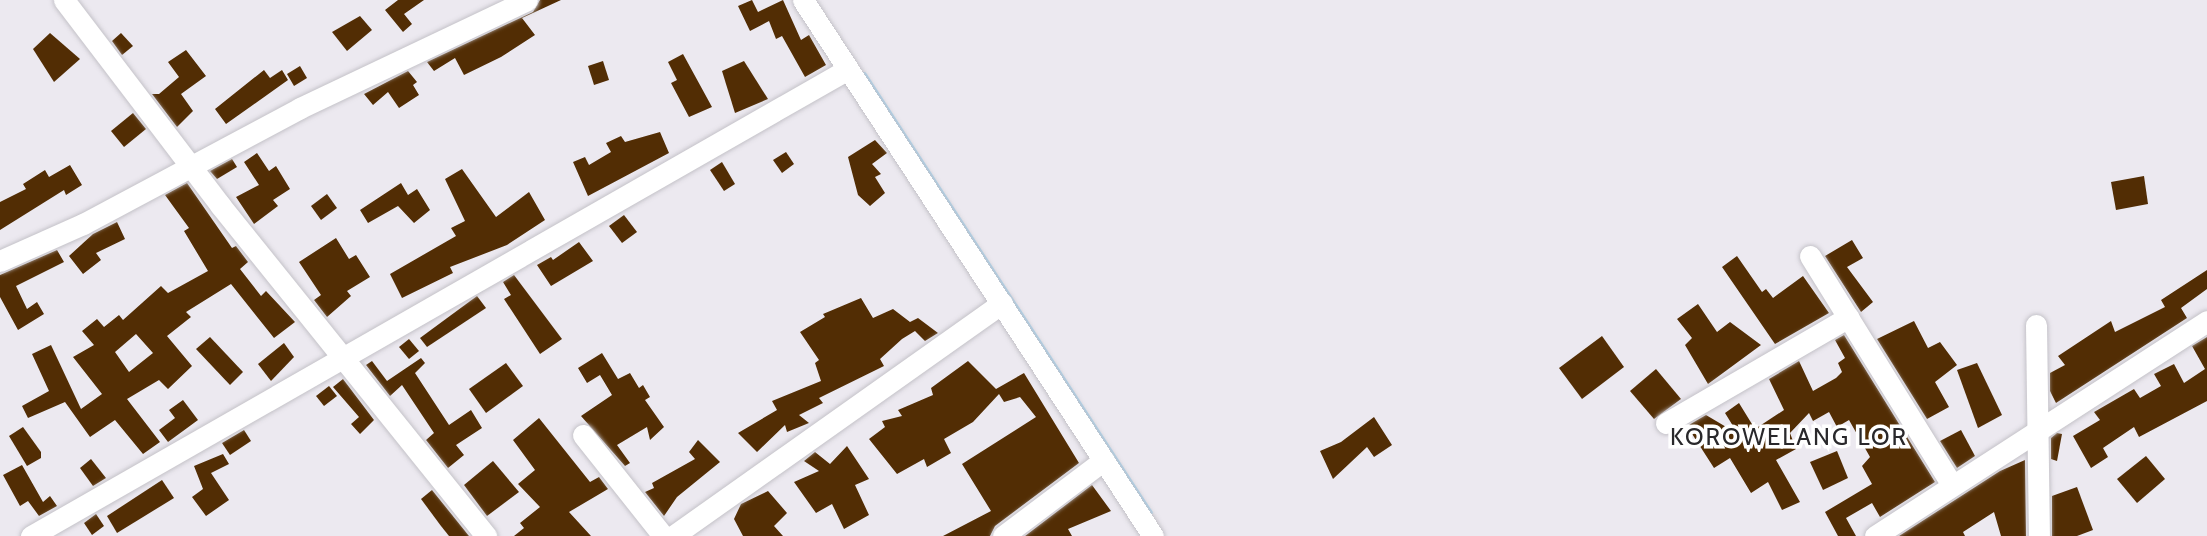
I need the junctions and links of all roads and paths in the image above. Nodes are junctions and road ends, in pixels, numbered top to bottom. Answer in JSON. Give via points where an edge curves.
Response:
{"nodes":[{"id":1,"x":64,"y":0,"type":"edge"},
{"id":2,"x":527,"y":0,"type":"edge"},
{"id":3,"x":803,"y":0,"type":"edge"},
{"id":4,"x":848,"y":69,"type":"junction"},
{"id":5,"x":193,"y":166,"type":"junction"},
{"id":6,"x":1810,"y":256,"type":"dead end"},
{"id":7,"x":0,"y":261,"type":"edge"},
{"id":8,"x":1002,"y":303,"type":"junction"},
{"id":9,"x":1849,"y":317,"type":"junction"},
{"id":10,"x":2207,"y":321,"type":"edge"},
{"id":11,"x":2036,"y":325,"type":"dead end"},
{"id":12,"x":344,"y":355,"type":"junction"},
{"id":13,"x":1665,"y":424,"type":"dead end"},
{"id":14,"x":2039,"y":432,"type":"junction"},
{"id":15,"x":583,"y":435,"type":"dead end"},
{"id":16,"x":1104,"y":460,"type":"junction"},
{"id":17,"x":1952,"y":485,"type":"junction"},
{"id":18,"x":31,"y":536,"type":"edge"},
{"id":19,"x":486,"y":536,"type":"edge"},
{"id":20,"x":663,"y":536,"type":"edge"},
{"id":21,"x":673,"y":536,"type":"edge"},
{"id":22,"x":1003,"y":536,"type":"edge"},
{"id":23,"x":1153,"y":536,"type":"edge"},
{"id":24,"x":1875,"y":536,"type":"edge"},
{"id":25,"x":2039,"y":536,"type":"edge"}],
"edges":[{"from":1,"to":5,"type":"street"},
{"from":2,"to":5,"type":"street","via":[[300,108]]},
{"from":3,"to":4,"type":"street"},
{"from":4,"to":8,"type":"street"},
{"from":4,"to":12,"type":"street"},
{"from":5,"to":7,"type":"street"},
{"from":5,"to":12,"type":"street"},
{"from":6,"to":9,"type":"street"},
{"from":8,"to":16,"type":"street"},
{"from":8,"to":21,"type":"street"},
{"from":9,"to":13,"type":"street"},
{"from":9,"to":17,"type":"street"},
{"from":10,"to":14,"type":"street"},
{"from":11,"to":14,"type":"street","via":[[2033,388]]},
{"from":12,"to":18,"type":"street"},
{"from":12,"to":19,"type":"street"},
{"from":14,"to":17,"type":"street"},
{"from":14,"to":25,"type":"street"},
{"from":15,"to":20,"type":"street"},
{"from":16,"to":22,"type":"street"},
{"from":16,"to":23,"type":"street"},
{"from":17,"to":24,"type":"street"}]}
